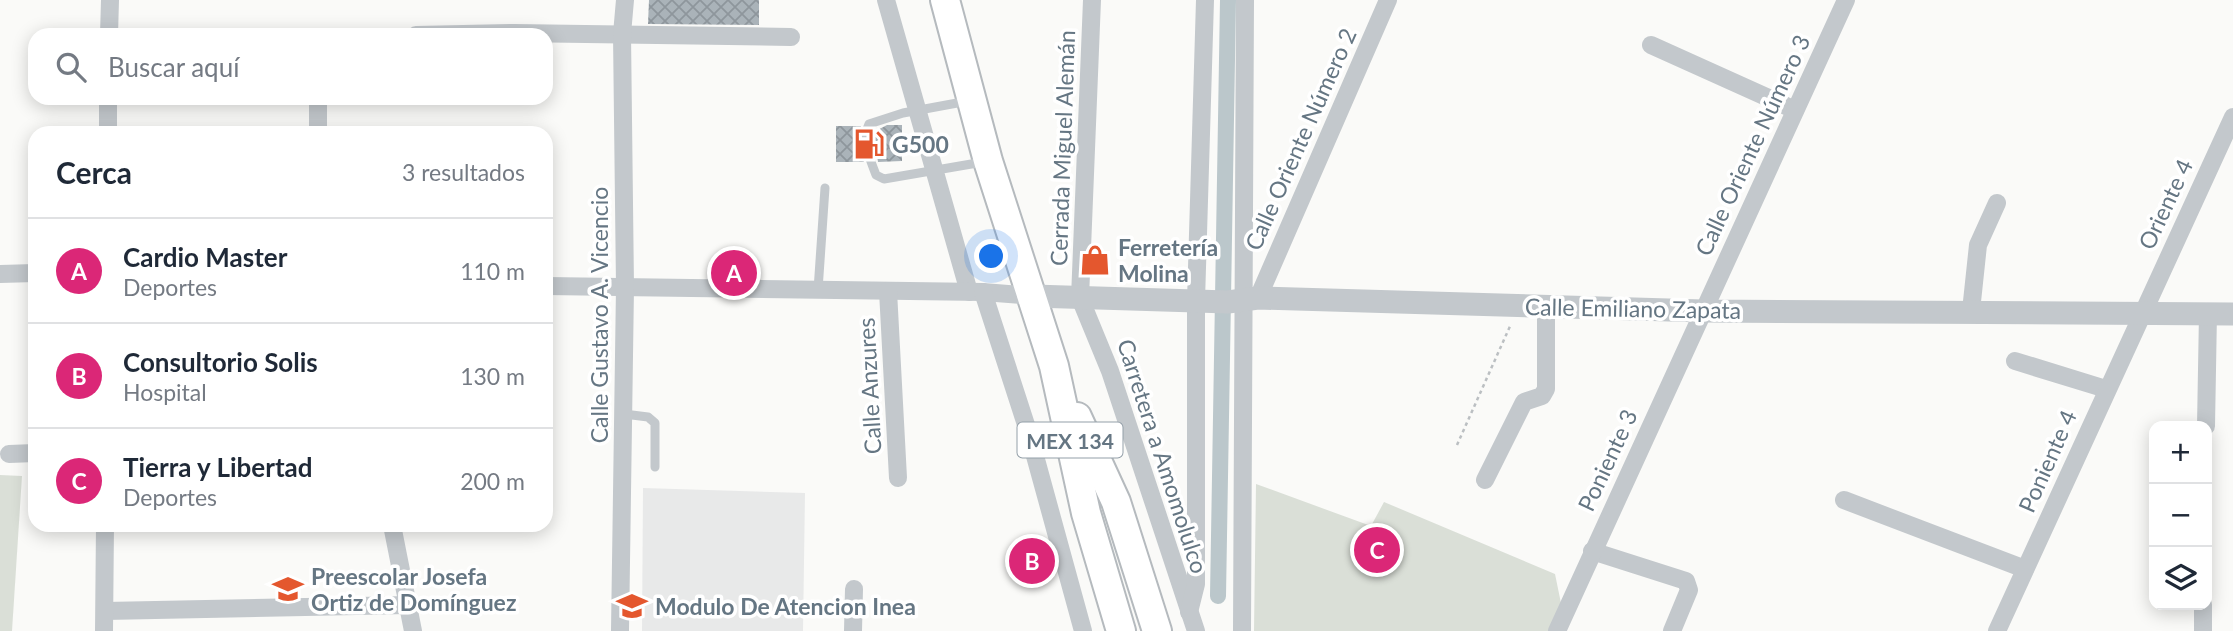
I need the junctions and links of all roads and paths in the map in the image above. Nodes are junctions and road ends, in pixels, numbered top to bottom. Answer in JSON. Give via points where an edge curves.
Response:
{"nodes":[{"id":1,"x":110,"y":0,"type":"edge"},
{"id":2,"x":625,"y":0,"type":"edge"},
{"id":3,"x":886,"y":0,"type":"edge"},
{"id":4,"x":945,"y":0,"type":"edge"},
{"id":5,"x":1092,"y":0,"type":"edge"},
{"id":6,"x":1206,"y":0,"type":"edge"},
{"id":7,"x":1245,"y":0,"type":"edge"},
{"id":8,"x":1388,"y":0,"type":"edge"},
{"id":9,"x":1846,"y":0,"type":"edge"},
{"id":10,"x":109,"y":28,"type":"edge"},
{"id":11,"x":553,"y":34,"type":"edge"},
{"id":12,"x":622,"y":34,"type":"junction"},
{"id":13,"x":790,"y":37,"type":"dead end"},
{"id":14,"x":1651,"y":45,"type":"dead end"},
{"id":15,"x":973,"y":100,"type":"junction"},
{"id":16,"x":108,"y":105,"type":"edge"},
{"id":17,"x":318,"y":105,"type":"edge"},
{"id":18,"x":1795,"y":110,"type":"junction"},
{"id":19,"x":918,"y":111,"type":"junction"},
{"id":20,"x":2233,"y":117,"type":"edge"},
{"id":21,"x":108,"y":126,"type":"edge"},
{"id":22,"x":318,"y":126,"type":"edge"},
{"id":23,"x":988,"y":162,"type":"junction"},
{"id":24,"x":935,"y":171,"type":"junction"},
{"id":25,"x":825,"y":188,"type":"dead end"},
{"id":26,"x":1997,"y":203,"type":"dead end"},
{"id":27,"x":0,"y":274,"type":"edge"},
{"id":28,"x":28,"y":274,"type":"edge"},
{"id":29,"x":553,"y":286,"type":"edge"},
{"id":30,"x":625,"y":287,"type":"junction"},
{"id":31,"x":818,"y":290,"type":"junction"},
{"id":32,"x":888,"y":291,"type":"junction"},
{"id":33,"x":976,"y":292,"type":"junction"},
{"id":34,"x":1033,"y":296,"type":"junction"},
{"id":35,"x":1080,"y":298,"type":"junction"},
{"id":36,"x":1228,"y":301,"type":"junction"},
{"id":37,"x":1519,"y":306,"type":"junction"},
{"id":38,"x":1546,"y":306,"type":"junction"},
{"id":39,"x":1971,"y":310,"type":"junction"},
{"id":40,"x":1703,"y":311,"type":"junction"},
{"id":41,"x":2142,"y":312,"type":"junction"},
{"id":42,"x":2208,"y":313,"type":"junction"},
{"id":43,"x":2233,"y":314,"type":"edge"},
{"id":44,"x":2015,"y":361,"type":"dead end"},
{"id":45,"x":1054,"y":366,"type":"junction"},
{"id":46,"x":2106,"y":389,"type":"junction"},
{"id":47,"x":624,"y":414,"type":"junction"},
{"id":48,"x":2206,"y":421,"type":"edge"},
{"id":49,"x":1457,"y":445,"type":"dead end"},
{"id":50,"x":28,"y":453,"type":"edge"},
{"id":51,"x":9,"y":454,"type":"dead end"},
{"id":52,"x":655,"y":467,"type":"dead end"},
{"id":53,"x":898,"y":478,"type":"dead end"},
{"id":54,"x":1485,"y":480,"type":"dead end"},
{"id":55,"x":1844,"y":500,"type":"dead end"},
{"id":56,"x":105,"y":532,"type":"edge"},
{"id":57,"x":393,"y":532,"type":"edge"},
{"id":58,"x":1592,"y":551,"type":"junction"},
{"id":59,"x":2025,"y":569,"type":"junction"},
{"id":60,"x":854,"y":589,"type":"dead end"},
{"id":61,"x":408,"y":605,"type":"junction"},
{"id":62,"x":2203,"y":610,"type":"edge"},
{"id":63,"x":104,"y":611,"type":"junction"},
{"id":64,"x":1189,"y":612,"type":"junction"},
{"id":65,"x":104,"y":631,"type":"edge"},
{"id":66,"x":412,"y":631,"type":"edge"},
{"id":67,"x":620,"y":631,"type":"edge"},
{"id":68,"x":853,"y":631,"type":"edge"},
{"id":69,"x":1083,"y":631,"type":"edge"},
{"id":70,"x":1121,"y":631,"type":"edge"},
{"id":71,"x":1157,"y":631,"type":"edge"},
{"id":72,"x":1196,"y":631,"type":"edge"},
{"id":73,"x":1242,"y":631,"type":"edge"},
{"id":74,"x":1557,"y":631,"type":"edge"},
{"id":75,"x":1672,"y":631,"type":"edge"},
{"id":76,"x":1997,"y":631,"type":"edge"},
{"id":77,"x":2203,"y":631,"type":"edge"}],
"edges":[{"from":1,"to":10,"type":"street"},
{"from":2,"to":12,"type":"street","name":"Calle Gustavo A. Vicencio"},
{"from":3,"to":19,"type":"street"},
{"from":4,"to":15,"type":"main road","number":"MEX 134"},
{"from":5,"to":35,"type":"street","name":"Cerrada Miguel Alemán"},
{"from":6,"to":36,"type":"street"},
{"from":7,"to":36,"type":"street"},
{"from":8,"to":36,"type":"street","name":"Calle Oriente Número 2"},
{"from":9,"to":18,"type":"street","name":"Calle Oriente Número 3"},
{"from":11,"to":12,"type":"street"},
{"from":12,"to":13,"type":"street"},
{"from":12,"to":30,"type":"street","name":"Calle Gustavo A. Vicencio"},
{"from":14,"to":18,"type":"street"},
{"from":15,"to":19,"type":"lane"},
{"from":15,"to":23,"type":"main road","number":"MEX 134"},
{"from":16,"to":21,"type":"street"},
{"from":17,"to":22,"type":"street"},
{"from":18,"to":40,"type":"street","name":"Calle Oriente Número 3"},
{"from":19,"to":24,"type":"street"},
{"from":19,"to":24,"type":"lane","via":[[869,124],[865,138],[869,157],[876,175],[884,179]]},
{"from":20,"to":41,"type":"street","name":"Oriente 4"},
{"from":23,"to":24,"type":"lane"},
{"from":23,"to":34,"type":"main road","number":"MEX 134"},
{"from":24,"to":33,"type":"street"},
{"from":25,"to":31,"type":"lane"},
{"from":26,"to":39,"type":"street","via":[[1978,245]]},
{"from":27,"to":28,"type":"street"},
{"from":29,"to":30,"type":"street"},
{"from":30,"to":31,"type":"street"},
{"from":30,"to":47,"type":"street","name":"Calle Gustavo A. Vicencio"},
{"from":31,"to":32,"type":"street"},
{"from":32,"to":33,"type":"street"},
{"from":32,"to":53,"type":"street","name":"Calle Anzures"},
{"from":33,"to":34,"type":"street"},
{"from":33,"to":69,"type":"street","via":[[1029,434]]},
{"from":34,"to":35,"type":"street","name":"Calle Emiliano Zapata"},
{"from":34,"to":45,"type":"main road","number":"MEX 134"},
{"from":35,"to":36,"type":"street","name":"Calle Emiliano Zapata"},
{"from":35,"to":64,"type":"street","name":"Carretera a Amomolulco","via":[[1110,371]]},
{"from":36,"to":37,"type":"street","name":"Calle Emiliano Zapata"},
{"from":36,"to":64,"type":"street"},
{"from":36,"to":73,"type":"street"},
{"from":37,"to":38,"type":"street","name":"Calle Emiliano Zapata"},
{"from":37,"to":49,"type":"path"},
{"from":38,"to":40,"type":"street","name":"Calle Emiliano Zapata"},
{"from":38,"to":54,"type":"street","via":[[1546,389],[1542,396],[1524,402]]},
{"from":39,"to":40,"type":"street","name":"Calle Emiliano Zapata"},
{"from":39,"to":41,"type":"street","name":"Calle Emiliano Zapata"},
{"from":40,"to":58,"type":"street","name":"Poniente 3"},
{"from":41,"to":42,"type":"street","name":"Calle Emiliano Zapata"},
{"from":41,"to":46,"type":"street","name":"Poniente 4"},
{"from":42,"to":43,"type":"street","name":"Calle Emiliano Zapata"},
{"from":42,"to":48,"type":"street"},
{"from":44,"to":46,"type":"street"},
{"from":45,"to":70,"type":"main road","number":"MEX 134","via":[[1086,513]]},
{"from":45,"to":71,"type":"main road","number":"MEX 134","via":[[1116,502]]},
{"from":46,"to":59,"type":"street","name":"Poniente 4"},
{"from":47,"to":52,"type":"lane","via":[[648,417],[655,423]]},
{"from":47,"to":67,"type":"street","name":"Calle Gustavo A. Vicencio"},
{"from":50,"to":51,"type":"street"},
{"from":55,"to":59,"type":"street"},
{"from":56,"to":63,"type":"street"},
{"from":57,"to":61,"type":"street"},
{"from":58,"to":74,"type":"street","name":"Poniente 3"},
{"from":58,"to":75,"type":"street","via":[[1686,581],[1689,590]]},
{"from":59,"to":76,"type":"street","name":"Poniente 4"},
{"from":60,"to":68,"type":"street"},
{"from":61,"to":63,"type":"street"},
{"from":61,"to":66,"type":"street"},
{"from":62,"to":77,"type":"street"},
{"from":63,"to":65,"type":"street"},
{"from":64,"to":72,"type":"street","name":"Carretera a Amomolulco"}]}
